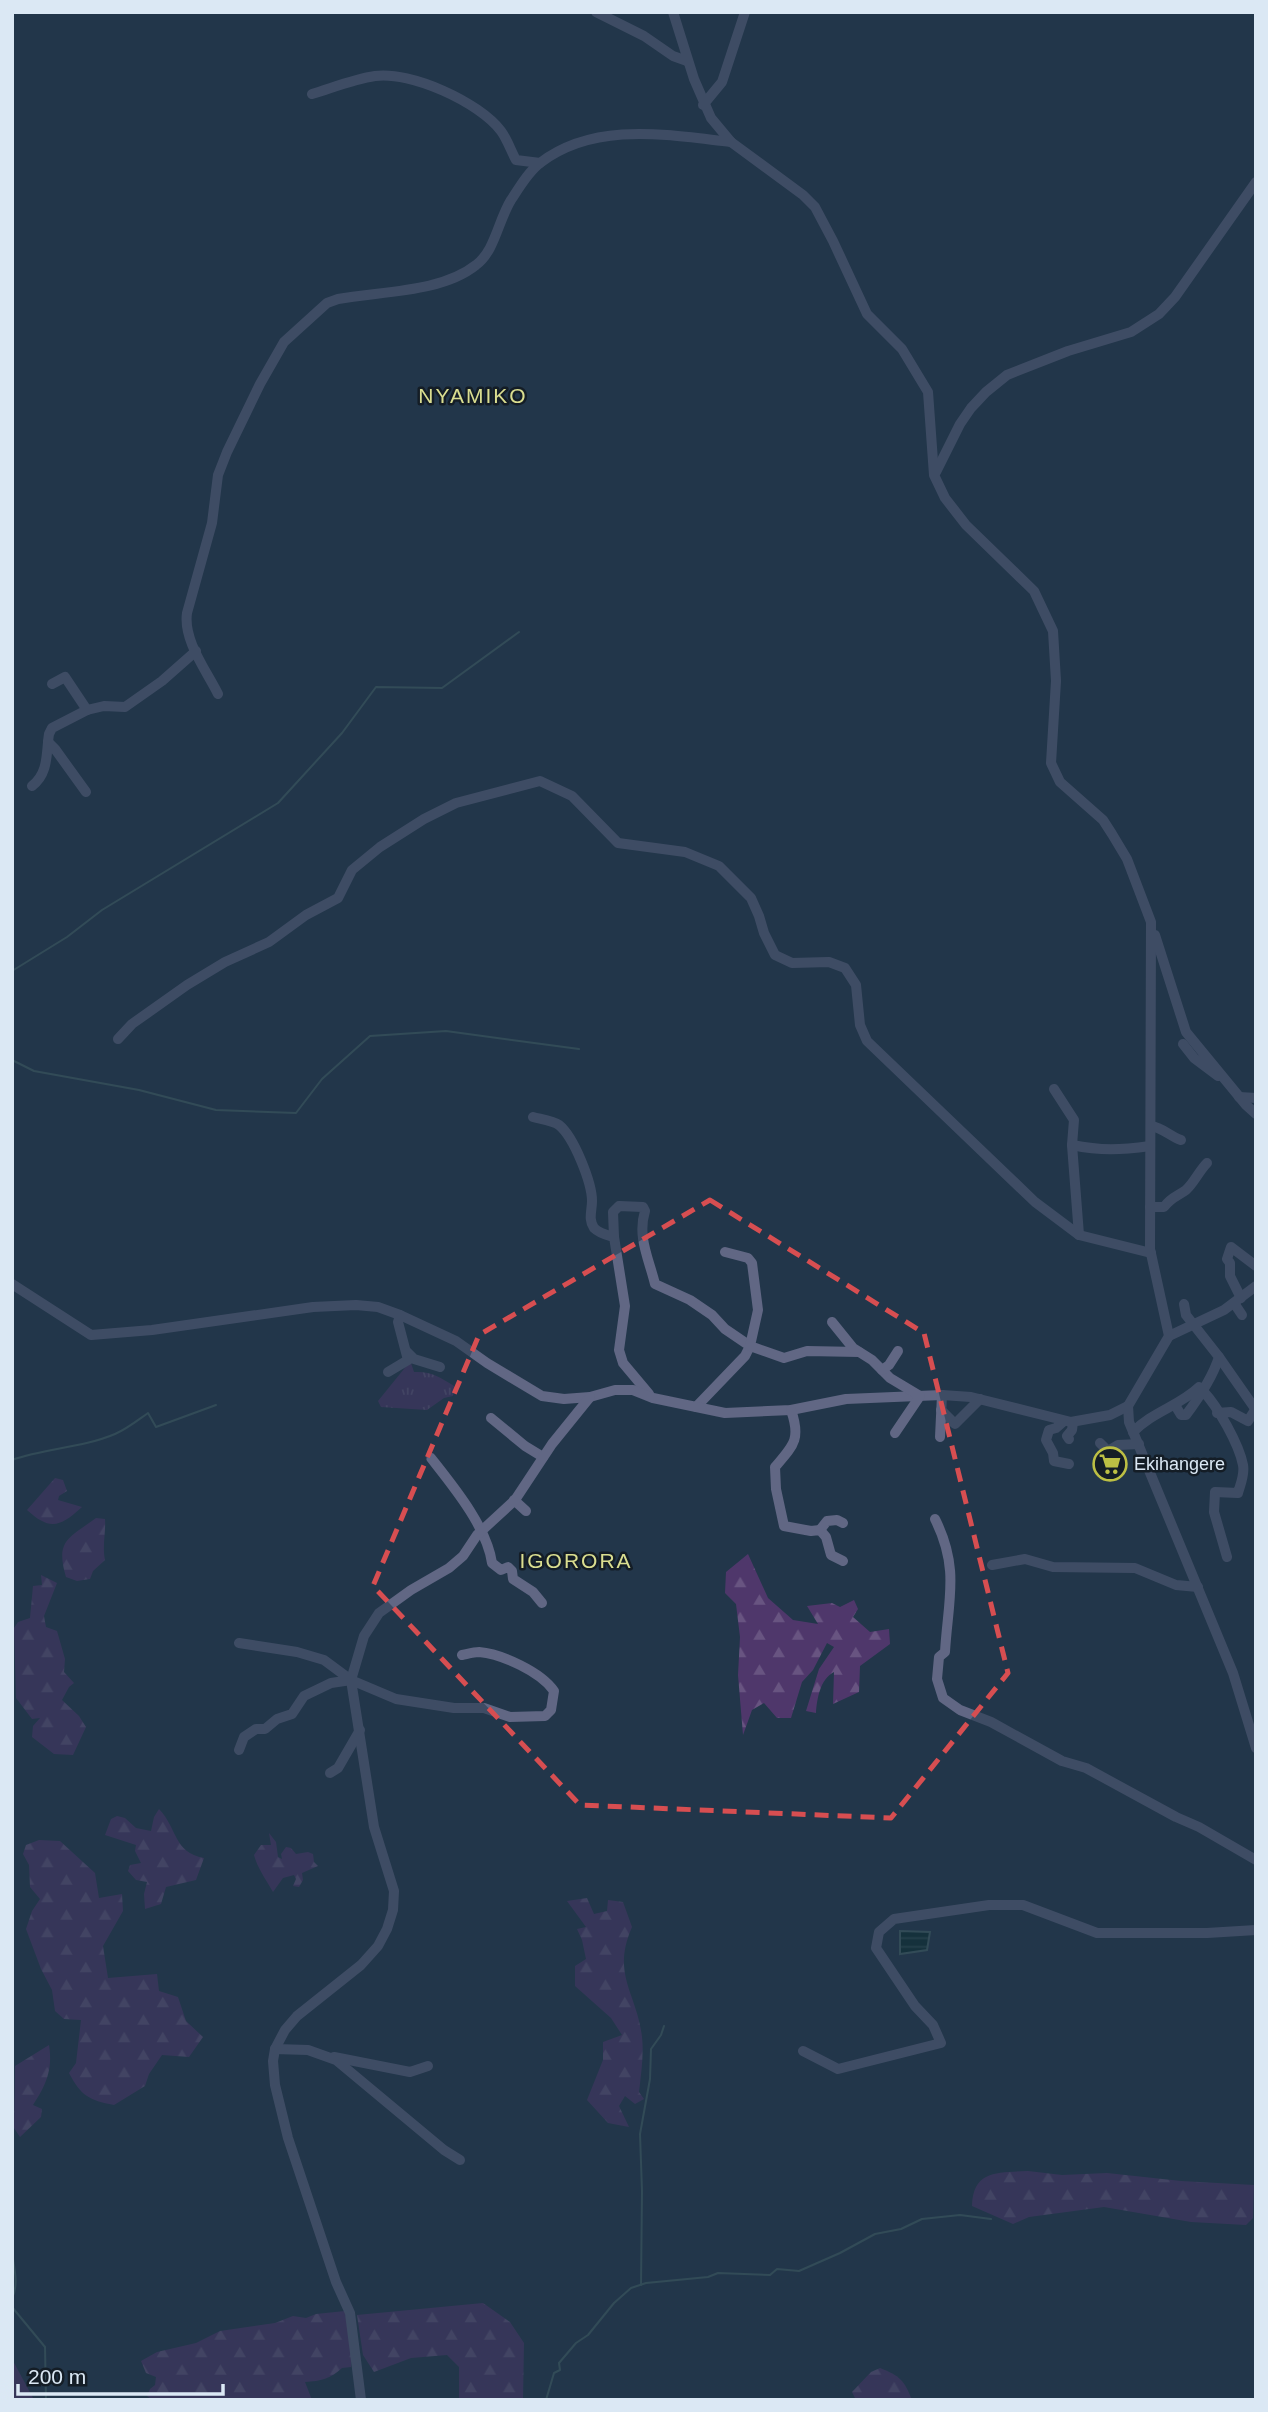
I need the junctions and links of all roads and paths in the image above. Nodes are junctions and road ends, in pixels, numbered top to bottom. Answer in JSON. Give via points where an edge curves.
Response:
{"nodes":[{"id":1,"x":596,"y":12,"type":"edge"},
{"id":2,"x":673,"y":12,"type":"edge"},
{"id":3,"x":746,"y":12,"type":"edge"},
{"id":4,"x":687,"y":61,"type":"junction"},
{"id":5,"x":312,"y":94,"type":"dead end"},
{"id":6,"x":704,"y":105,"type":"junction"},
{"id":7,"x":731,"y":142,"type":"junction"},
{"id":8,"x":540,"y":163,"type":"junction"},
{"id":9,"x":1256,"y":182,"type":"edge"},
{"id":10,"x":934,"y":475,"type":"junction"},
{"id":11,"x":196,"y":651,"type":"junction"},
{"id":12,"x":52,"y":684,"type":"dead end"},
{"id":13,"x":218,"y":694,"type":"dead end"},
{"id":14,"x":87,"y":710,"type":"junction"},
{"id":15,"x":48,"y":742,"type":"junction"},
{"id":16,"x":32,"y":786,"type":"dead end"},
{"id":17,"x":86,"y":792,"type":"dead end"},
{"id":18,"x":1151,"y":922,"type":"junction"},
{"id":19,"x":118,"y":1039,"type":"dead end"},
{"id":20,"x":1183,"y":1044,"type":"dead end"},
{"id":21,"x":1226,"y":1081,"type":"junction"},
{"id":22,"x":1054,"y":1089,"type":"dead end"},
{"id":23,"x":1239,"y":1097,"type":"junction"},
{"id":24,"x":1256,"y":1098,"type":"edge"},
{"id":25,"x":1256,"y":1114,"type":"edge"},
{"id":26,"x":533,"y":1117,"type":"dead end"},
{"id":27,"x":1150,"y":1126,"type":"junction"},
{"id":28,"x":1181,"y":1140,"type":"dead end"},
{"id":29,"x":1072,"y":1145,"type":"junction"},
{"id":30,"x":1150,"y":1146,"type":"junction"},
{"id":31,"x":1207,"y":1163,"type":"dead end"},
{"id":32,"x":1150,"y":1207,"type":"junction"},
{"id":33,"x":1079,"y":1236,"type":"junction"},
{"id":34,"x":614,"y":1237,"type":"junction"},
{"id":35,"x":725,"y":1252,"type":"dead end"},
{"id":36,"x":1151,"y":1253,"type":"junction"},
{"id":37,"x":1256,"y":1266,"type":"edge"},
{"id":38,"x":12,"y":1284,"type":"edge"},
{"id":39,"x":1254,"y":1290,"type":"edge"},
{"id":40,"x":1237,"y":1301,"type":"junction"},
{"id":41,"x":1184,"y":1304,"type":"dead end"},
{"id":42,"x":400,"y":1315,"type":"junction"},
{"id":43,"x":1242,"y":1315,"type":"dead end"},
{"id":44,"x":832,"y":1322,"type":"dead end"},
{"id":45,"x":1193,"y":1325,"type":"junction"},
{"id":46,"x":1169,"y":1336,"type":"junction"},
{"id":47,"x":750,"y":1346,"type":"junction"},
{"id":48,"x":898,"y":1351,"type":"dead end"},
{"id":49,"x":407,"y":1352,"type":"junction"},
{"id":50,"x":859,"y":1352,"type":"junction"},
{"id":51,"x":1219,"y":1357,"type":"junction"},
{"id":52,"x":440,"y":1367,"type":"dead end"},
{"id":53,"x":882,"y":1370,"type":"junction"},
{"id":54,"x":388,"y":1372,"type":"dead end"},
{"id":55,"x":1205,"y":1387,"type":"junction"},
{"id":56,"x":942,"y":1395,"type":"junction"},
{"id":57,"x":920,"y":1396,"type":"junction"},
{"id":58,"x":590,"y":1397,"type":"junction"},
{"id":59,"x":653,"y":1398,"type":"junction"},
{"id":60,"x":980,"y":1399,"type":"junction"},
{"id":61,"x":1128,"y":1406,"type":"junction"},
{"id":62,"x":696,"y":1407,"type":"junction"},
{"id":63,"x":791,"y":1410,"type":"junction"},
{"id":64,"x":941,"y":1410,"type":"junction"},
{"id":65,"x":1255,"y":1410,"type":"edge"},
{"id":66,"x":1115,"y":1413,"type":"junction"},
{"id":67,"x":1217,"y":1413,"type":"junction"},
{"id":68,"x":491,"y":1418,"type":"dead end"},
{"id":69,"x":1068,"y":1421,"type":"junction"},
{"id":70,"x":1131,"y":1427,"type":"junction"},
{"id":71,"x":895,"y":1433,"type":"dead end"},
{"id":72,"x":940,"y":1437,"type":"dead end"},
{"id":73,"x":1069,"y":1439,"type":"dead end"},
{"id":74,"x":1100,"y":1443,"type":"dead end"},
{"id":75,"x":1139,"y":1444,"type":"junction"},
{"id":76,"x":543,"y":1457,"type":"junction"},
{"id":77,"x":431,"y":1458,"type":"dead end"},
{"id":78,"x":1069,"y":1464,"type":"dead end"},
{"id":79,"x":514,"y":1500,"type":"junction"},
{"id":80,"x":526,"y":1511,"type":"dead end"},
{"id":81,"x":935,"y":1519,"type":"dead end"},
{"id":82,"x":843,"y":1523,"type":"dead end"},
{"id":83,"x":820,"y":1530,"type":"junction"},
{"id":84,"x":480,"y":1532,"type":"junction"},
{"id":85,"x":1227,"y":1557,"type":"dead end"},
{"id":86,"x":842,"y":1561,"type":"dead end"},
{"id":87,"x":992,"y":1565,"type":"dead end"},
{"id":88,"x":1198,"y":1587,"type":"junction"},
{"id":89,"x":542,"y":1603,"type":"dead end"},
{"id":90,"x":239,"y":1643,"type":"dead end"},
{"id":91,"x":461,"y":1654,"type":"dead end"},
{"id":92,"x":351,"y":1680,"type":"junction"},
{"id":93,"x":360,"y":1730,"type":"junction"},
{"id":94,"x":1256,"y":1748,"type":"edge"},
{"id":95,"x":239,"y":1750,"type":"dead end"},
{"id":96,"x":330,"y":1773,"type":"dead end"},
{"id":97,"x":1256,"y":1860,"type":"edge"},
{"id":98,"x":1256,"y":1930,"type":"edge"},
{"id":99,"x":275,"y":2049,"type":"junction"},
{"id":100,"x":803,"y":2052,"type":"dead end"},
{"id":101,"x":330,"y":2056,"type":"junction"},
{"id":102,"x":428,"y":2066,"type":"dead end"},
{"id":103,"x":460,"y":2160,"type":"dead end"},
{"id":104,"x":361,"y":2400,"type":"edge"}],
"edges":[{"from":1,"to":4,"type":"street"},
{"from":2,"to":4,"type":"street"},
{"from":3,"to":6,"type":"street","via":[[722,82]]},
{"from":4,"to":6,"type":"street"},
{"from":5,"to":8,"type":"street","via":[[376,76],[440,89],[475,106],[501,131],[516,160]]},
{"from":6,"to":7,"type":"street"},
{"from":7,"to":8,"type":"street","via":[[621,134],[579,142]]},
{"from":7,"to":10,"type":"street","via":[[814,207],[867,314],[902,349],[915,370],[928,392]]},
{"from":8,"to":11,"type":"street","via":[[504,210],[488,253],[477,265],[453,279],[327,303],[284,342],[218,475],[212,523],[186,623]]},
{"from":9,"to":10,"type":"street","via":[[1159,314],[1131,332],[1007,374],[971,408]]},
{"from":10,"to":18,"type":"street","via":[[966,525],[1034,591],[1053,631],[1056,681],[1051,763],[1060,782],[1103,820],[1112,834],[1127,859]]},
{"from":11,"to":13,"type":"street"},
{"from":11,"to":14,"type":"street","via":[[125,707]]},
{"from":12,"to":14,"type":"street","via":[[65,677]]},
{"from":14,"to":15,"type":"street","via":[[52,728]]},
{"from":15,"to":16,"type":"street","via":[[44,772]]},
{"from":15,"to":17,"type":"street"},
{"from":18,"to":21,"type":"street","via":[[1186,1032]]},
{"from":18,"to":27,"type":"street"},
{"from":19,"to":33,"type":"street","via":[[187,985],[269,943],[338,898],[352,870],[424,819],[456,803],[540,781],[572,796],[618,843],[685,852],[719,866],[751,898],[770,947],[784,961],[829,962],[845,968],[856,985],[860,1025],[867,1041],[1035,1202]]},
{"from":20,"to":21,"type":"street"},
{"from":21,"to":23,"type":"street"},
{"from":22,"to":29,"type":"street","via":[[1074,1120]]},
{"from":23,"to":24,"type":"street"},
{"from":23,"to":25,"type":"street"},
{"from":26,"to":34,"type":"street","via":[[559,1125],[579,1153],[592,1200],[593,1226]]},
{"from":27,"to":28,"type":"street"},
{"from":27,"to":30,"type":"street"},
{"from":29,"to":30,"type":"street","via":[[1108,1150]]},
{"from":29,"to":33,"type":"street"},
{"from":30,"to":32,"type":"street"},
{"from":31,"to":32,"type":"street","via":[[1187,1189],[1164,1207]]},
{"from":32,"to":36,"type":"street"},
{"from":33,"to":36,"type":"street","via":[[1125,1251]]},
{"from":34,"to":47,"type":"street","via":[[613,1212],[619,1206],[643,1207],[642,1238],[654,1284],[690,1300]]},
{"from":34,"to":59,"type":"street","via":[[625,1306],[619,1350],[623,1363]]},
{"from":35,"to":47,"type":"street","via":[[748,1258],[752,1264],[758,1310]]},
{"from":36,"to":46,"type":"street"},
{"from":37,"to":40,"type":"street","via":[[1231,1247],[1227,1259]]},
{"from":38,"to":42,"type":"street","via":[[91,1335],[356,1304]]},
{"from":39,"to":40,"type":"street"},
{"from":40,"to":43,"type":"street"},
{"from":40,"to":45,"type":"street"},
{"from":41,"to":45,"type":"street"},
{"from":42,"to":49,"type":"street"},
{"from":42,"to":58,"type":"street","via":[[456,1341],[542,1396]]},
{"from":44,"to":50,"type":"street"},
{"from":45,"to":46,"type":"street"},
{"from":45,"to":51,"type":"street"},
{"from":46,"to":61,"type":"street"},
{"from":47,"to":50,"type":"street","via":[[785,1358],[807,1351]]},
{"from":47,"to":62,"type":"street"},
{"from":48,"to":53,"type":"street"},
{"from":49,"to":52,"type":"street"},
{"from":49,"to":54,"type":"street","via":[[408,1360]]},
{"from":50,"to":53,"type":"street"},
{"from":51,"to":55,"type":"street"},
{"from":51,"to":65,"type":"street"},
{"from":53,"to":57,"type":"street"},
{"from":55,"to":67,"type":"street"},
{"from":55,"to":70,"type":"street","via":[[1201,1385],[1175,1405]]},
{"from":56,"to":57,"type":"street"},
{"from":56,"to":60,"type":"street"},
{"from":56,"to":64,"type":"street"},
{"from":57,"to":63,"type":"street","via":[[846,1399]]},
{"from":57,"to":71,"type":"street"},
{"from":58,"to":59,"type":"street","via":[[633,1390]]},
{"from":58,"to":76,"type":"street"},
{"from":59,"to":62,"type":"street"},
{"from":60,"to":64,"type":"street","via":[[955,1424]]},
{"from":60,"to":69,"type":"street"},
{"from":61,"to":66,"type":"street"},
{"from":61,"to":70,"type":"street"},
{"from":62,"to":63,"type":"street","via":[[725,1413]]},
{"from":63,"to":83,"type":"street","via":[[796,1443],[775,1467],[779,1508],[784,1526]]},
{"from":64,"to":72,"type":"street"},
{"from":65,"to":67,"type":"street","via":[[1247,1421],[1231,1412]]},
{"from":66,"to":69,"type":"street"},
{"from":66,"to":70,"type":"street"},
{"from":67,"to":85,"type":"street","via":[[1237,1443],[1243,1466],[1238,1493],[1215,1492],[1213,1497]]},
{"from":68,"to":76,"type":"street"},
{"from":69,"to":73,"type":"street"},
{"from":69,"to":78,"type":"street","via":[[1049,1430],[1046,1440],[1054,1461]]},
{"from":70,"to":75,"type":"street"},
{"from":74,"to":75,"type":"street","via":[[1108,1451],[1118,1445]]},
{"from":75,"to":88,"type":"street"},
{"from":76,"to":79,"type":"street"},
{"from":77,"to":84,"type":"street","via":[[463,1499]]},
{"from":79,"to":80,"type":"street"},
{"from":79,"to":84,"type":"street"},
{"from":81,"to":97,"type":"street","via":[[948,1546],[951,1581],[945,1652],[939,1657],[937,1679],[943,1698],[1062,1761],[1137,1794]]},
{"from":82,"to":83,"type":"street","via":[[827,1521]]},
{"from":83,"to":86,"type":"street","via":[[827,1537],[831,1555]]},
{"from":84,"to":89,"type":"street","via":[[492,1563],[501,1570],[508,1567],[513,1579]]},
{"from":84,"to":92,"type":"street","via":[[455,1564],[379,1612],[364,1636]]},
{"from":87,"to":88,"type":"street","via":[[1025,1559],[1053,1567],[1135,1568],[1176,1585]]},
{"from":88,"to":94,"type":"street","via":[[1233,1673]]},
{"from":90,"to":92,"type":"street","via":[[324,1660]]},
{"from":91,"to":92,"type":"street","via":[[478,1652],[534,1672],[554,1691],[551,1710],[545,1716],[510,1717],[484,1708],[396,1699]]},
{"from":92,"to":93,"type":"street"},
{"from":92,"to":95,"type":"street","via":[[331,1683],[304,1696],[292,1714],[244,1737]]},
{"from":93,"to":96,"type":"street","via":[[338,1768]]},
{"from":93,"to":99,"type":"street","via":[[374,1827],[394,1891],[393,1910],[378,1946],[297,2016]]},
{"from":98,"to":100,"type":"street","via":[[1097,1933],[1023,1905],[989,1905],[894,1919],[879,1932],[876,1948],[933,2025],[941,2043],[838,2069]]},
{"from":99,"to":101,"type":"street"},
{"from":99,"to":104,"type":"street","via":[[275,2085],[288,2138],[336,2282],[351,2313]]},
{"from":101,"to":102,"type":"street","via":[[410,2072]]},
{"from":101,"to":103,"type":"street"}]}
